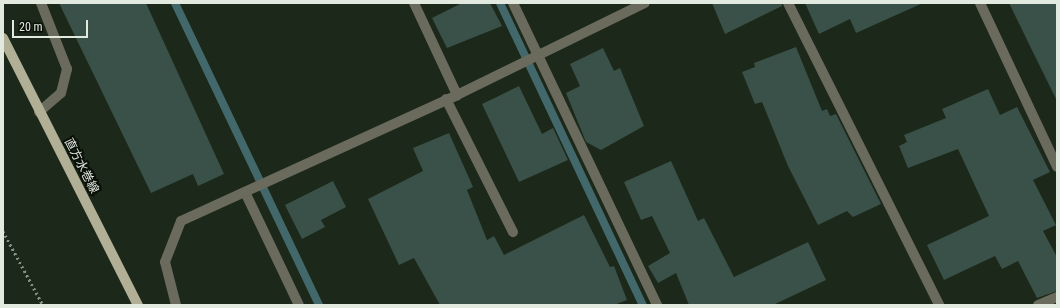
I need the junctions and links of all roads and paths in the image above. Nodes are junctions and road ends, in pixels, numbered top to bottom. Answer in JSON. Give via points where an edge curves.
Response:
{"nodes":[{"id":1,"x":42,"y":3,"type":"edge"},
{"id":2,"x":414,"y":3,"type":"edge"},
{"id":3,"x":513,"y":3,"type":"edge"},
{"id":4,"x":645,"y":3,"type":"edge"},
{"id":5,"x":788,"y":3,"type":"edge"},
{"id":6,"x":980,"y":3,"type":"edge"},
{"id":7,"x":3,"y":38,"type":"edge"},
{"id":8,"x":533,"y":55,"type":"junction"},
{"id":9,"x":457,"y":95,"type":"junction"},
{"id":10,"x":446,"y":99,"type":"junction"},
{"id":11,"x":39,"y":112,"type":"junction"},
{"id":12,"x":1057,"y":167,"type":"edge"},
{"id":13,"x":245,"y":192,"type":"junction"},
{"id":14,"x":3,"y":231,"type":"edge"},
{"id":15,"x":513,"y":232,"type":"dead end"},
{"id":16,"x":1057,"y":297,"type":"edge"},
{"id":17,"x":43,"y":305,"type":"edge"},
{"id":18,"x":138,"y":305,"type":"edge"},
{"id":19,"x":176,"y":305,"type":"edge"},
{"id":20,"x":299,"y":305,"type":"edge"},
{"id":21,"x":658,"y":305,"type":"edge"},
{"id":22,"x":939,"y":305,"type":"edge"},
{"id":23,"x":1038,"y":305,"type":"edge"}],
"edges":[{"from":1,"to":11,"type":"street","via":[[67,69],[61,93]]},
{"from":2,"to":9,"type":"street"},
{"from":3,"to":8,"type":"street"},
{"from":4,"to":8,"type":"street"},
{"from":5,"to":22,"type":"street"},
{"from":6,"to":12,"type":"street"},
{"from":7,"to":11,"type":"main road","name":"直方水巻線"},
{"from":8,"to":9,"type":"street"},
{"from":8,"to":21,"type":"street"},
{"from":9,"to":10,"type":"street"},
{"from":10,"to":13,"type":"street"},
{"from":10,"to":15,"type":"street"},
{"from":11,"to":18,"type":"main road","name":"直方水巻線"},
{"from":13,"to":19,"type":"street","via":[[182,221],[165,262]]},
{"from":13,"to":20,"type":"street"},
{"from":14,"to":17,"type":"path"},
{"from":16,"to":23,"type":"street"}]}
